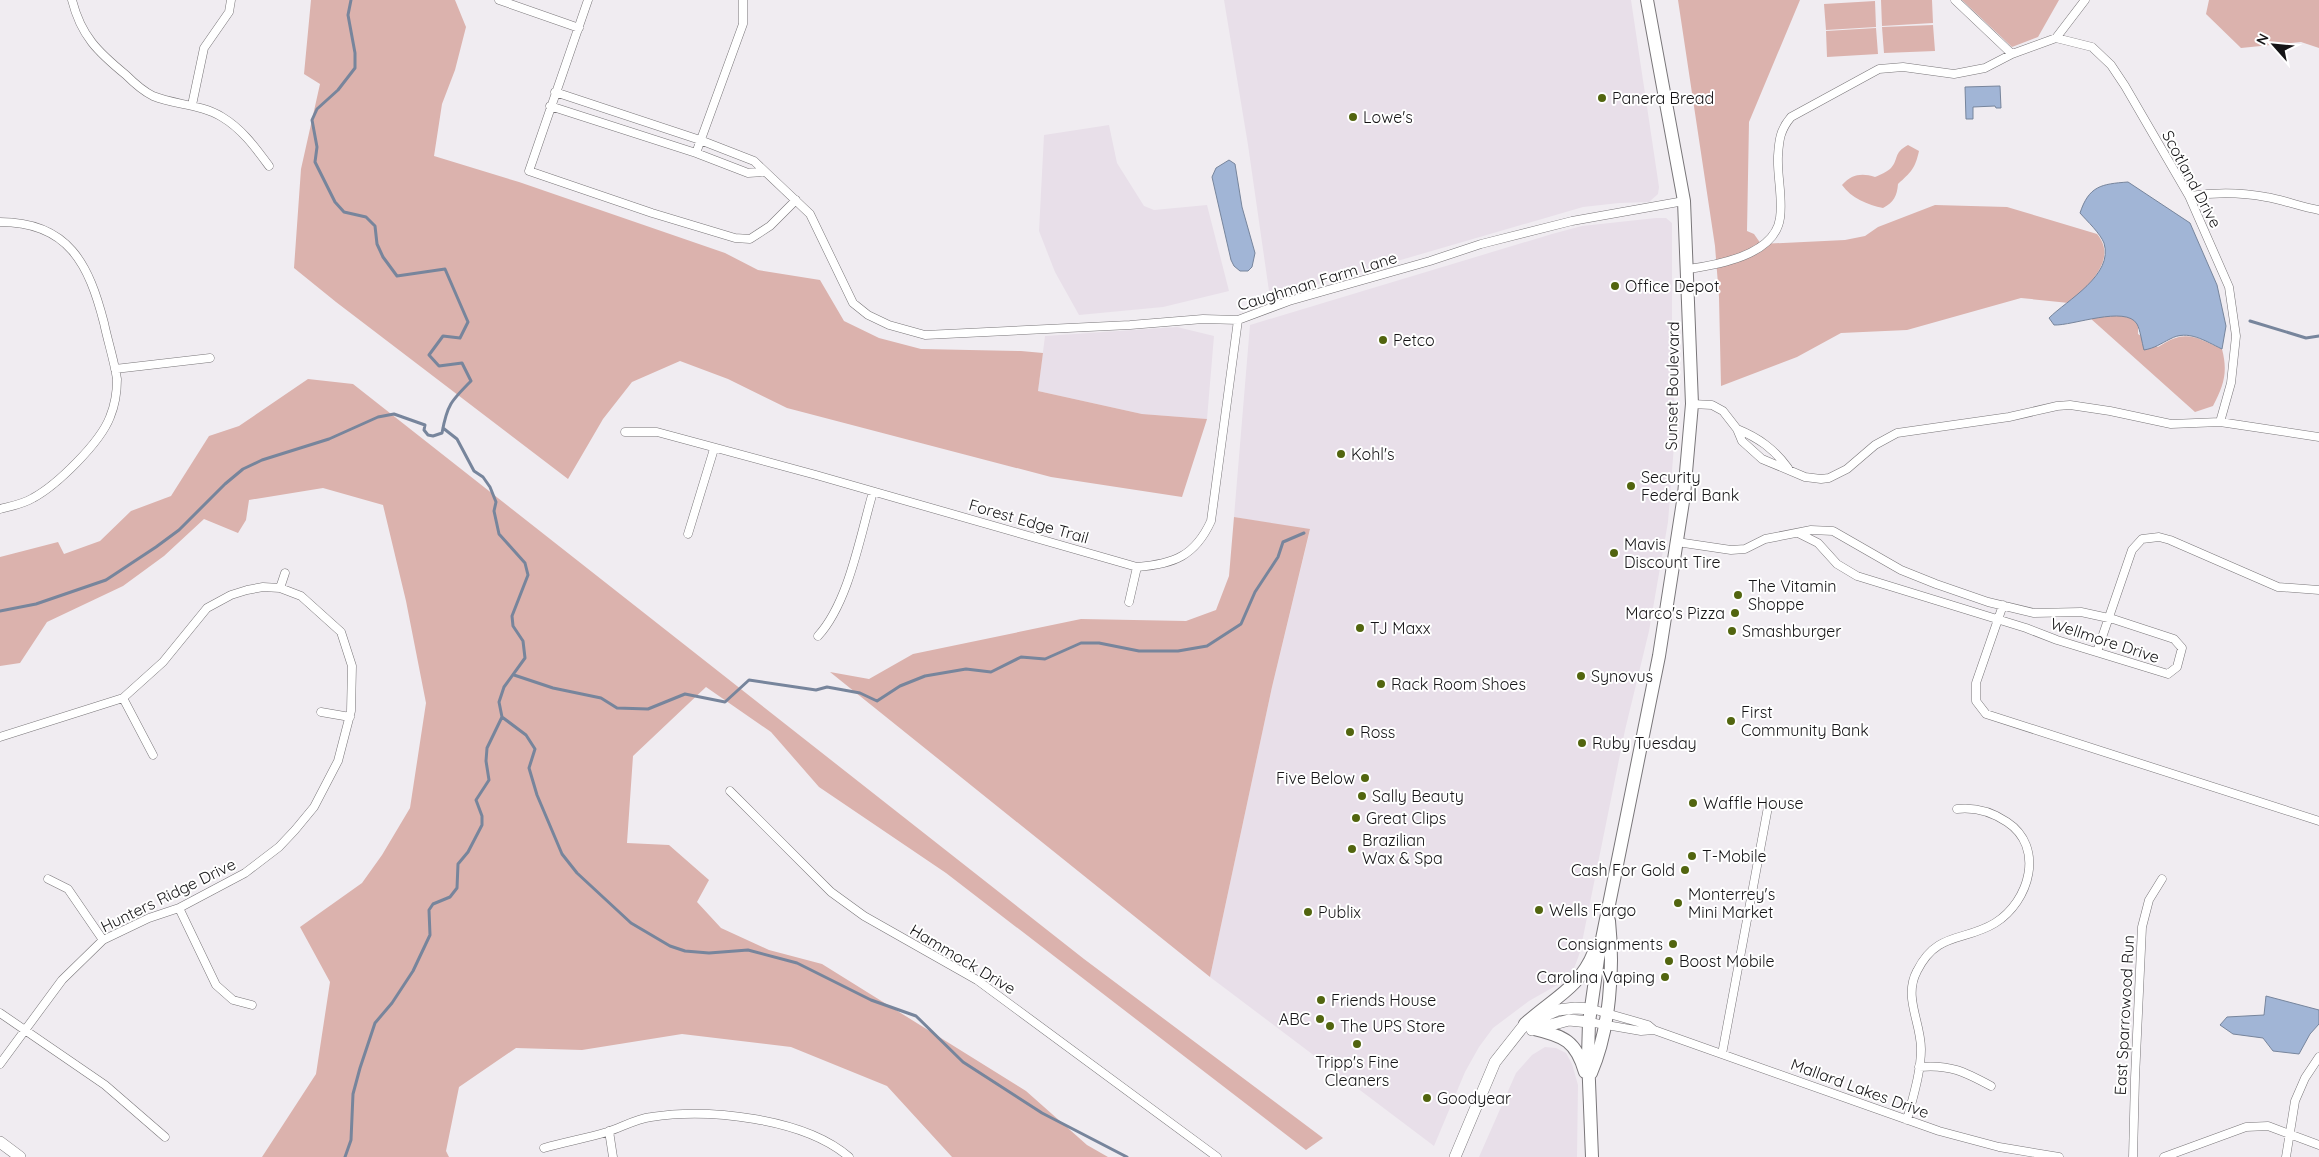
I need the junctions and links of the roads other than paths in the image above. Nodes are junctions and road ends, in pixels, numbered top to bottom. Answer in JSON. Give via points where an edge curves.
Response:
{"nodes":[{"id":1,"x":72,"y":0,"type":"edge"},
{"id":2,"x":232,"y":0,"type":"edge"},
{"id":3,"x":499,"y":0,"type":"edge"},
{"id":4,"x":588,"y":0,"type":"edge"},
{"id":5,"x":743,"y":0,"type":"edge"},
{"id":6,"x":1647,"y":0,"type":"edge"},
{"id":7,"x":1955,"y":0,"type":"edge"},
{"id":8,"x":2085,"y":0,"type":"edge"},
{"id":9,"x":579,"y":28,"type":"junction"},
{"id":10,"x":2056,"y":38,"type":"junction"},
{"id":11,"x":2012,"y":54,"type":"junction"},
{"id":12,"x":555,"y":92,"type":"junction"},
{"id":13,"x":192,"y":105,"type":"junction"},
{"id":14,"x":550,"y":106,"type":"junction"},
{"id":15,"x":700,"y":140,"type":"junction"},
{"id":16,"x":696,"y":153,"type":"junction"},
{"id":17,"x":269,"y":166,"type":"dead end"},
{"id":18,"x":765,"y":172,"type":"junction"},
{"id":19,"x":2189,"y":196,"type":"junction"},
{"id":20,"x":796,"y":200,"type":"junction"},
{"id":21,"x":1684,"y":201,"type":"junction"},
{"id":22,"x":2319,"y":210,"type":"edge"},
{"id":23,"x":0,"y":222,"type":"edge"},
{"id":24,"x":1688,"y":269,"type":"junction"},
{"id":25,"x":1238,"y":320,"type":"junction"},
{"id":26,"x":210,"y":358,"type":"dead end"},
{"id":27,"x":115,"y":369,"type":"junction"},
{"id":28,"x":1692,"y":404,"type":"junction"},
{"id":29,"x":2220,"y":422,"type":"junction"},
{"id":30,"x":1737,"y":429,"type":"junction"},
{"id":31,"x":626,"y":432,"type":"dead end"},
{"id":32,"x":2319,"y":436,"type":"edge"},
{"id":33,"x":714,"y":449,"type":"junction"},
{"id":34,"x":1788,"y":468,"type":"junction"},
{"id":35,"x":872,"y":492,"type":"junction"},
{"id":36,"x":0,"y":509,"type":"edge"},
{"id":37,"x":1798,"y":533,"type":"junction"},
{"id":38,"x":688,"y":534,"type":"dead end"},
{"id":39,"x":1677,"y":542,"type":"junction"},
{"id":40,"x":1137,"y":567,"type":"junction"},
{"id":41,"x":285,"y":573,"type":"dead end"},
{"id":42,"x":280,"y":588,"type":"junction"},
{"id":43,"x":2319,"y":590,"type":"edge"},
{"id":44,"x":1129,"y":602,"type":"dead end"},
{"id":45,"x":2003,"y":605,"type":"junction"},
{"id":46,"x":2109,"y":618,"type":"junction"},
{"id":47,"x":1998,"y":619,"type":"junction"},
{"id":48,"x":818,"y":636,"type":"dead end"},
{"id":49,"x":2096,"y":652,"type":"junction"},
{"id":50,"x":123,"y":698,"type":"junction"},
{"id":51,"x":321,"y":712,"type":"dead end"},
{"id":52,"x":350,"y":717,"type":"junction"},
{"id":53,"x":0,"y":737,"type":"edge"},
{"id":54,"x":153,"y":755,"type":"dead end"},
{"id":55,"x":730,"y":791,"type":"dead end"},
{"id":56,"x":1768,"y":807,"type":"dead end"},
{"id":57,"x":1957,"y":809,"type":"dead end"},
{"id":58,"x":2319,"y":821,"type":"edge"},
{"id":59,"x":2162,"y":878,"type":"dead end"},
{"id":60,"x":48,"y":879,"type":"dead end"},
{"id":61,"x":179,"y":908,"type":"junction"},
{"id":62,"x":1606,"y":920,"type":"junction"},
{"id":63,"x":103,"y":940,"type":"junction"},
{"id":64,"x":252,"y":1005,"type":"dead end"},
{"id":65,"x":0,"y":1013,"type":"edge"},
{"id":66,"x":1591,"y":1015,"type":"junction"},
{"id":67,"x":1606,"y":1019,"type":"junction"},
{"id":68,"x":1530,"y":1027,"type":"junction"},
{"id":69,"x":26,"y":1029,"type":"junction"},
{"id":70,"x":1722,"y":1054,"type":"junction"},
{"id":71,"x":2319,"y":1057,"type":"edge"},
{"id":72,"x":0,"y":1064,"type":"edge"},
{"id":73,"x":1919,"y":1067,"type":"junction"},
{"id":74,"x":1589,"y":1081,"type":"junction"},
{"id":75,"x":1991,"y":1086,"type":"dead end"},
{"id":76,"x":1908,"y":1120,"type":"junction"},
{"id":77,"x":609,"y":1131,"type":"junction"},
{"id":78,"x":2290,"y":1133,"type":"junction"},
{"id":79,"x":165,"y":1137,"type":"dead end"},
{"id":80,"x":0,"y":1142,"type":"edge"},
{"id":81,"x":2319,"y":1145,"type":"edge"},
{"id":82,"x":544,"y":1148,"type":"dead end"},
{"id":83,"x":846,"y":1156,"type":"edge"},
{"id":84,"x":20,"y":1157,"type":"edge"},
{"id":85,"x":613,"y":1157,"type":"edge"},
{"id":86,"x":1217,"y":1157,"type":"edge"},
{"id":87,"x":1455,"y":1157,"type":"edge"},
{"id":88,"x":1592,"y":1157,"type":"edge"},
{"id":89,"x":2059,"y":1157,"type":"edge"},
{"id":90,"x":2133,"y":1157,"type":"edge"},
{"id":91,"x":2164,"y":1157,"type":"edge"},
{"id":92,"x":2286,"y":1157,"type":"edge"}],
"edges":[{"from":1,"to":13,"type":"street","via":[[76,18],[86,36],[107,60],[152,96]]},
{"from":2,"to":13,"type":"street","via":[[228,12],[204,48]]},
{"from":3,"to":9,"type":"street"},
{"from":4,"to":9,"type":"street"},
{"from":5,"to":15,"type":"street","via":[[743,24]]},
{"from":6,"to":21,"type":"main road","name":"Sunset Boulevard"},
{"from":7,"to":11,"type":"street"},
{"from":8,"to":10,"type":"street"},
{"from":9,"to":12,"type":"street"},
{"from":10,"to":11,"type":"street"},
{"from":10,"to":19,"type":"street","name":"Scotland Drive","via":[[2092,47],[2110,66]]},
{"from":11,"to":24,"type":"street","via":[[1985,68],[1954,74],[1903,67],[1879,69],[1791,117],[1782,128],[1779,139],[1780,218],[1773,234],[1762,247],[1727,262]]},
{"from":12,"to":14,"type":"street"},
{"from":12,"to":15,"type":"street","name":"Caughman Farm Lane"},
{"from":13,"to":17,"type":"street","via":[[220,115],[233,124]]},
{"from":14,"to":16,"type":"street"},
{"from":14,"to":20,"type":"street","via":[[529,171],[735,238],[750,238],[770,226]]},
{"from":15,"to":16,"type":"street"},
{"from":15,"to":18,"type":"street","name":"Caughman Farm Lane","via":[[754,161]]},
{"from":16,"to":18,"type":"street","via":[[748,172]]},
{"from":18,"to":20,"type":"street","name":"Caughman Farm Lane"},
{"from":19,"to":22,"type":"street","via":[[2227,192],[2267,197]]},
{"from":19,"to":29,"type":"street","name":"Scotland Drive","via":[[2226,280],[2234,315],[2236,336],[2231,382]]},
{"from":20,"to":25,"type":"street","name":"Caughman Farm Lane","via":[[810,214],[853,303],[889,325],[925,334],[1203,319]]},
{"from":21,"to":24,"type":"main road","name":"Sunset Boulevard"},
{"from":21,"to":25,"type":"street","name":"Caughman Farm Lane","via":[[1572,221],[1481,244],[1289,301]]},
{"from":23,"to":27,"type":"street","via":[[34,226],[51,234],[82,263],[96,291]]},
{"from":24,"to":28,"type":"main road","name":"Sunset Boulevard"},
{"from":25,"to":40,"type":"street","name":"Forest Edge Trail","via":[[1211,522],[1204,537],[1178,559]]},
{"from":26,"to":27,"type":"street"},
{"from":27,"to":36,"type":"street","via":[[117,392],[114,406],[100,438],[35,497]]},
{"from":28,"to":30,"type":"street","via":[[1712,405],[1723,411]]},
{"from":28,"to":39,"type":"main road","name":"Sunset Boulevard"},
{"from":29,"to":32,"type":"street"},
{"from":29,"to":34,"type":"street","via":[[2171,424],[2110,411],[2058,406],[2009,417],[1897,433],[1829,478],[1805,477]]},
{"from":30,"to":34,"type":"street","via":[[1768,445]]},
{"from":30,"to":34,"type":"street","via":[[1742,441],[1755,455]]},
{"from":31,"to":33,"type":"street","name":"Forest Edge Trail","via":[[657,432]]},
{"from":33,"to":35,"type":"street","name":"Forest Edge Trail"},
{"from":33,"to":38,"type":"street"},
{"from":35,"to":40,"type":"street","name":"Forest Edge Trail"},
{"from":35,"to":48,"type":"street","via":[[843,595],[830,623]]},
{"from":37,"to":39,"type":"street","name":"Wellmore Drive","via":[[1765,539],[1745,549]]},
{"from":37,"to":45,"type":"street","name":"Wellmore Drive","via":[[1822,529],[1833,531],[1901,570]]},
{"from":37,"to":47,"type":"street","name":"Wellmore Drive","via":[[1818,543],[1837,564],[1857,576]]},
{"from":39,"to":62,"type":"main road","name":"Sunset Boulevard","via":[[1659,656]]},
{"from":40,"to":44,"type":"street"},
{"from":41,"to":42,"type":"street"},
{"from":42,"to":50,"type":"street","name":"Hunters Ridge Drive","via":[[247,590],[207,608],[163,662]]},
{"from":42,"to":52,"type":"street","name":"Hunters Ridge Drive","via":[[301,596],[341,632],[352,666]]},
{"from":43,"to":46,"type":"street","via":[[2278,587],[2170,540],[2149,537],[2138,541],[2132,550]]},
{"from":45,"to":46,"type":"street","name":"Wellmore Drive","via":[[2034,613],[2082,612]]},
{"from":45,"to":47,"type":"street"},
{"from":46,"to":49,"type":"street"},
{"from":46,"to":49,"type":"street","name":"Wellmore Drive","via":[[2174,639],[2182,648],[2177,667],[2168,674]]},
{"from":47,"to":49,"type":"street","name":"Wellmore Drive"},
{"from":47,"to":58,"type":"street","via":[[1975,688],[1976,701],[1986,714]]},
{"from":50,"to":53,"type":"street","name":"Hunters Ridge Drive"},
{"from":50,"to":54,"type":"street"},
{"from":51,"to":52,"type":"street"},
{"from":52,"to":61,"type":"street","name":"Hunters Ridge Drive","via":[[330,778],[314,807],[295,830],[245,873]]},
{"from":55,"to":86,"type":"street","name":"Hammock Drive","via":[[831,892],[864,916],[977,980]]},
{"from":56,"to":70,"type":"street"},
{"from":57,"to":73,"type":"street","via":[[1986,811],[2016,828],[2027,846],[2030,871],[2008,912],[1996,922],[1938,945],[1916,971],[1911,995],[1921,1041]]},
{"from":59,"to":90,"type":"street","name":"East Sparrowood Run","via":[[2148,900],[2142,927]]},
{"from":60,"to":63,"type":"street","via":[[68,889]]},
{"from":61,"to":63,"type":"street","name":"Hunters Ridge Drive"},
{"from":61,"to":64,"type":"street","via":[[216,985],[233,1000]]},
{"from":62,"to":66,"type":"main road","name":"Sunset Boulevard"},
{"from":62,"to":67,"type":"main road","via":[[1612,949]]},
{"from":62,"to":68,"type":"main road","via":[[1591,960],[1578,981],[1542,1008]]},
{"from":63,"to":69,"type":"street","name":"Hunters Ridge Drive","via":[[62,980]]},
{"from":65,"to":69,"type":"street"},
{"from":66,"to":67,"type":"street","name":"Mallard Lakes Drive"},
{"from":66,"to":67,"type":"street","name":"Mallard Lakes Drive"},
{"from":66,"to":68,"type":"street"},
{"from":66,"to":74,"type":"main road","name":"Sunset Boulevard"},
{"from":67,"to":70,"type":"street","name":"Mallard Lakes Drive","via":[[1641,1031],[1654,1030]]},
{"from":67,"to":74,"type":"main road"},
{"from":68,"to":74,"type":"main road","via":[[1568,1040]]},
{"from":68,"to":87,"type":"street","via":[[1516,1036],[1495,1062]]},
{"from":69,"to":72,"type":"street","name":"Hunters Ridge Drive"},
{"from":69,"to":79,"type":"street","via":[[105,1086]]},
{"from":70,"to":76,"type":"street","name":"Mallard Lakes Drive"},
{"from":71,"to":78,"type":"street","via":[[2299,1089]]},
{"from":73,"to":75,"type":"street","via":[[1951,1067]]},
{"from":73,"to":76,"type":"street"},
{"from":74,"to":88,"type":"main road","name":"Sunset Boulevard"},
{"from":76,"to":89,"type":"street","name":"Mallard Lakes Drive","via":[[1984,1144]]},
{"from":77,"to":82,"type":"street"},
{"from":77,"to":83,"type":"street","via":[[649,1117],[720,1115],[790,1127],[828,1142]]},
{"from":77,"to":85,"type":"street"},
{"from":78,"to":81,"type":"street"},
{"from":78,"to":91,"type":"street","via":[[2268,1126],[2246,1127]]},
{"from":78,"to":92,"type":"street"},
{"from":80,"to":84,"type":"street"}]}
